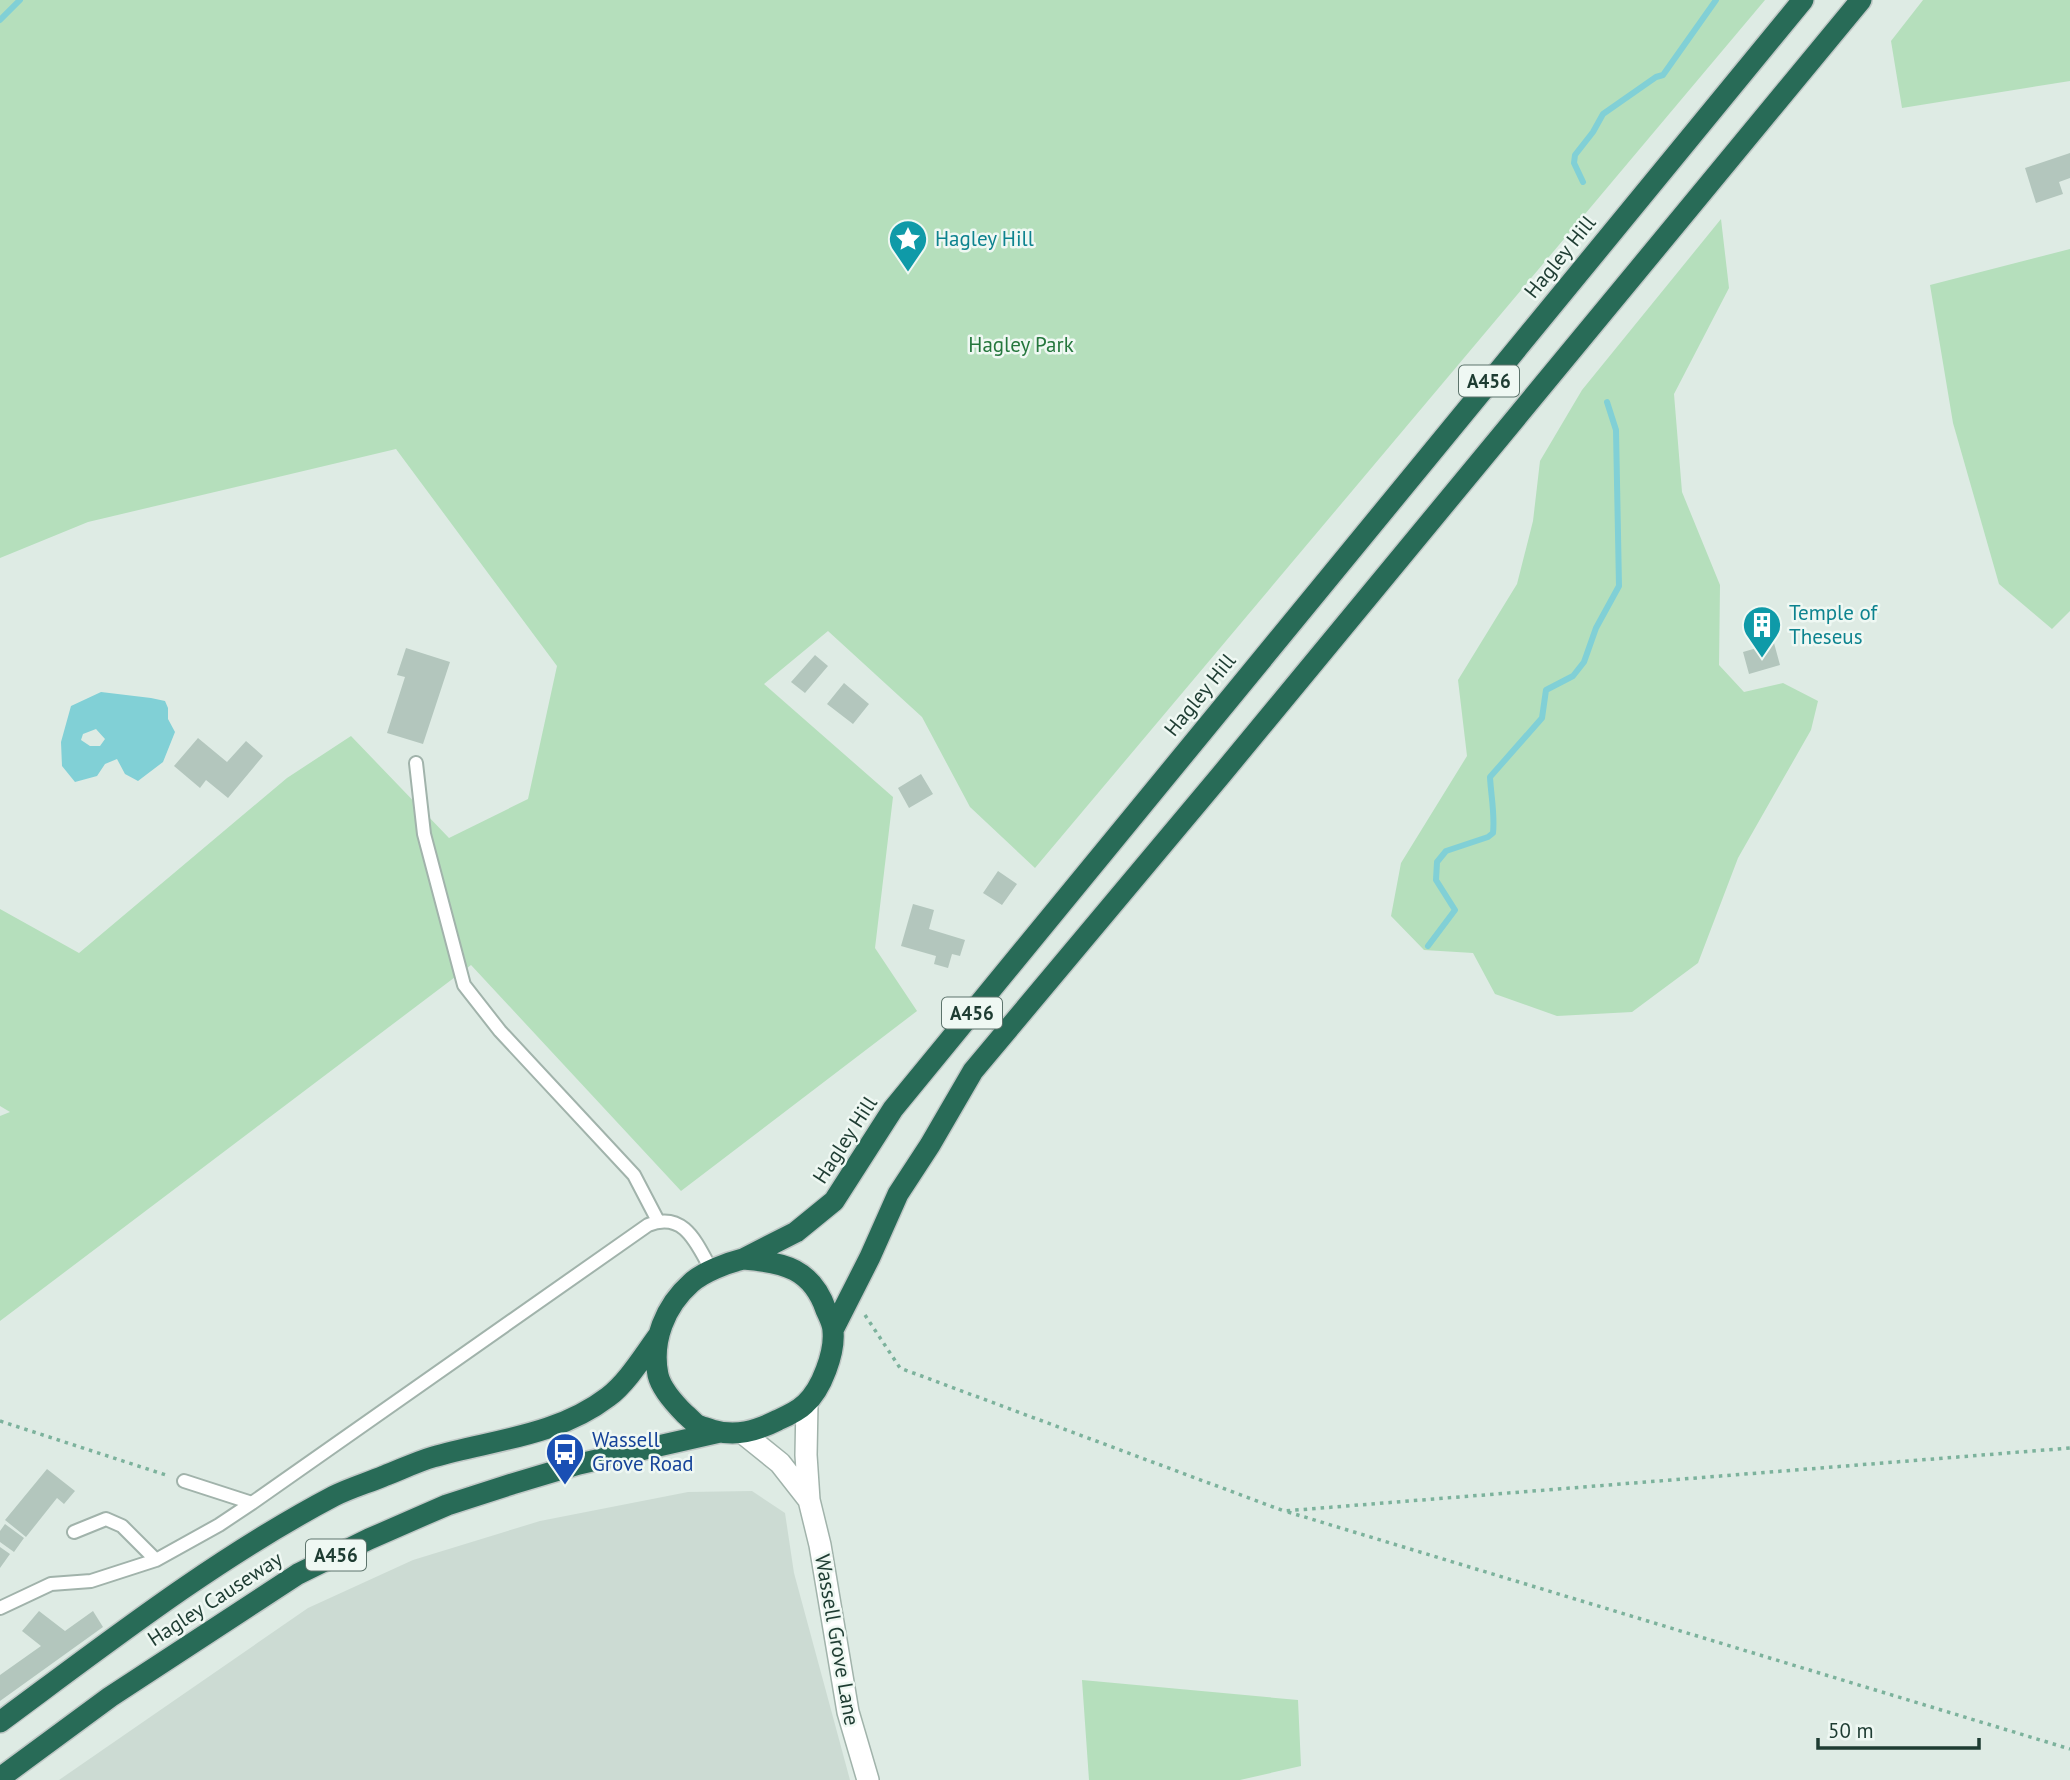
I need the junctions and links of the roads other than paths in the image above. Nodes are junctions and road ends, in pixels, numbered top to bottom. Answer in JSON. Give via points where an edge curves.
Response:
{"nodes":[{"id":1,"x":1861,"y":0,"type":"edge"},
{"id":2,"x":1796,"y":7,"type":"edge"},
{"id":3,"x":416,"y":763,"type":"dead end"},
{"id":4,"x":658,"y":1221,"type":"junction"},
{"id":5,"x":743,"y":1259,"type":"junction"},
{"id":6,"x":712,"y":1271,"type":"junction"},
{"id":7,"x":833,"y":1330,"type":"junction"},
{"id":8,"x":658,"y":1336,"type":"junction"},
{"id":9,"x":807,"y":1403,"type":"junction"},
{"id":10,"x":720,"y":1432,"type":"junction"},
{"id":11,"x":744,"y":1434,"type":"junction"},
{"id":12,"x":184,"y":1481,"type":"road end"},
{"id":13,"x":809,"y":1500,"type":"junction"},
{"id":14,"x":252,"y":1503,"type":"junction"},
{"id":15,"x":74,"y":1532,"type":"dead end"},
{"id":16,"x":156,"y":1560,"type":"junction"},
{"id":17,"x":0,"y":1608,"type":"edge"},
{"id":18,"x":0,"y":1722,"type":"edge"},
{"id":19,"x":0,"y":1777,"type":"edge"},
{"id":20,"x":868,"y":1780,"type":"edge"}],
"edges":[{"from":1,"to":7,"type":"highway","number":"A456","via":[[973,1071],[898,1194]]},
{"from":2,"to":5,"type":"highway","name":"Hagley Hill","number":"A456","via":[[893,1109],[835,1201],[796,1232]]},
{"from":3,"to":4,"type":"lane","via":[[424,834],[464,985],[500,1031],[635,1175]]},
{"from":4,"to":6,"type":"lane","via":[[685,1229]]},
{"from":4,"to":14,"type":"lane"},
{"from":5,"to":6,"type":"highway"},
{"from":5,"to":7,"type":"highway","via":[[769,1260],[807,1278],[821,1295]]},
{"from":6,"to":8,"type":"highway","via":[[691,1283],[667,1312]]},
{"from":7,"to":9,"type":"highway","via":[[829,1365]]},
{"from":8,"to":10,"type":"highway","via":[[659,1377],[668,1393],[698,1426]]},
{"from":8,"to":18,"type":"highway","name":"Hagley Causeway","number":"A456","via":[[609,1397],[537,1432],[432,1458],[338,1494],[183,1590]]},
{"from":9,"to":11,"type":"highway"},
{"from":9,"to":13,"type":"street","name":"Wassell Grove Lane"},
{"from":10,"to":11,"type":"highway"},
{"from":10,"to":19,"type":"highway","name":"Hagley Causeway","number":"A456","via":[[523,1481],[447,1505],[369,1539],[298,1574],[110,1697]]},
{"from":11,"to":13,"type":"street","name":"Wassell Grove Lane","via":[[780,1463]]},
{"from":12,"to":14,"type":"lane"},
{"from":13,"to":20,"type":"street","name":"Wassell Grove Lane","via":[[848,1712]]},
{"from":14,"to":16,"type":"lane"},
{"from":15,"to":16,"type":"lane","via":[[106,1519],[122,1526]]},
{"from":16,"to":17,"type":"lane","via":[[91,1581],[51,1584]]}]}
